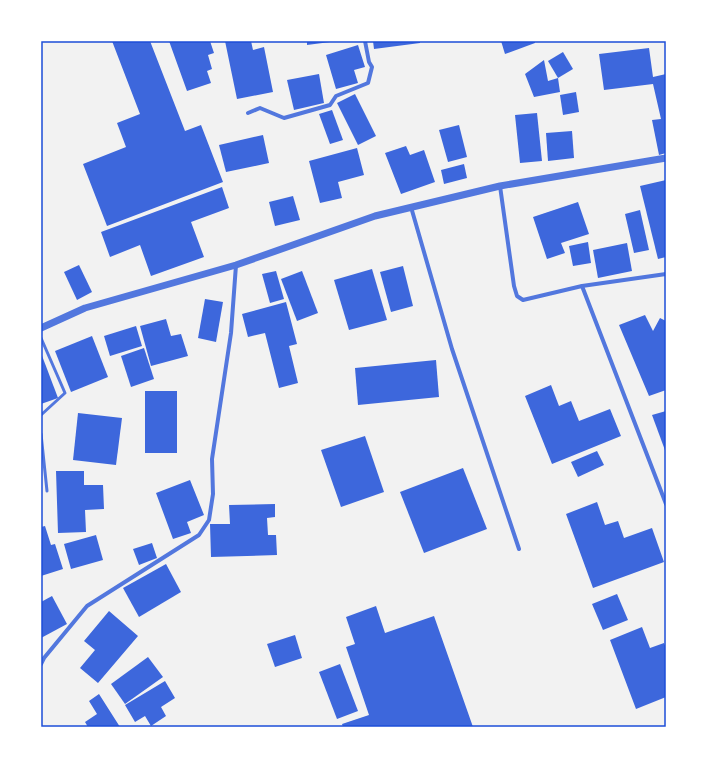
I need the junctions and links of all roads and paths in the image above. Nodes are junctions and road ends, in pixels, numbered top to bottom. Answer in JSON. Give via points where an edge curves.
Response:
{"nodes":[{"id":1,"x":365,"y":41,"type":"edge"},
{"id":2,"x":248,"y":113,"type":"dead end"},
{"id":3,"x":666,"y":158,"type":"edge"},
{"id":4,"x":500,"y":186,"type":"junction"},
{"id":5,"x":411,"y":207,"type":"junction"},
{"id":6,"x":236,"y":265,"type":"junction"},
{"id":7,"x":666,"y":274,"type":"edge"},
{"id":8,"x":582,"y":286,"type":"junction"},
{"id":9,"x":41,"y":328,"type":"edge"},
{"id":10,"x":41,"y":338,"type":"edge"},
{"id":11,"x":41,"y":415,"type":"edge"},
{"id":12,"x":41,"y":434,"type":"edge"},
{"id":13,"x":47,"y":491,"type":"dead end"},
{"id":14,"x":666,"y":504,"type":"edge"},
{"id":15,"x":519,"y":549,"type":"dead end"},
{"id":16,"x":41,"y":664,"type":"edge"}],
"edges":[{"from":1,"to":2,"type":"street","via":[[368,62],[372,67],[368,83],[336,96],[330,105],[284,118],[260,108]]},
{"from":3,"to":4,"type":"street"},
{"from":4,"to":5,"type":"street"},
{"from":4,"to":8,"type":"street","via":[[517,296],[523,300]]},
{"from":5,"to":6,"type":"street","via":[[375,216]]},
{"from":5,"to":15,"type":"street","via":[[452,349]]},
{"from":6,"to":9,"type":"street","via":[[85,308]]},
{"from":6,"to":16,"type":"street","via":[[231,333],[212,459],[213,494],[209,520],[199,535],[87,606]]},
{"from":7,"to":8,"type":"street"},
{"from":8,"to":14,"type":"street"},
{"from":10,"to":11,"type":"lane","via":[[65,393]]},
{"from":12,"to":13,"type":"lane"}]}
